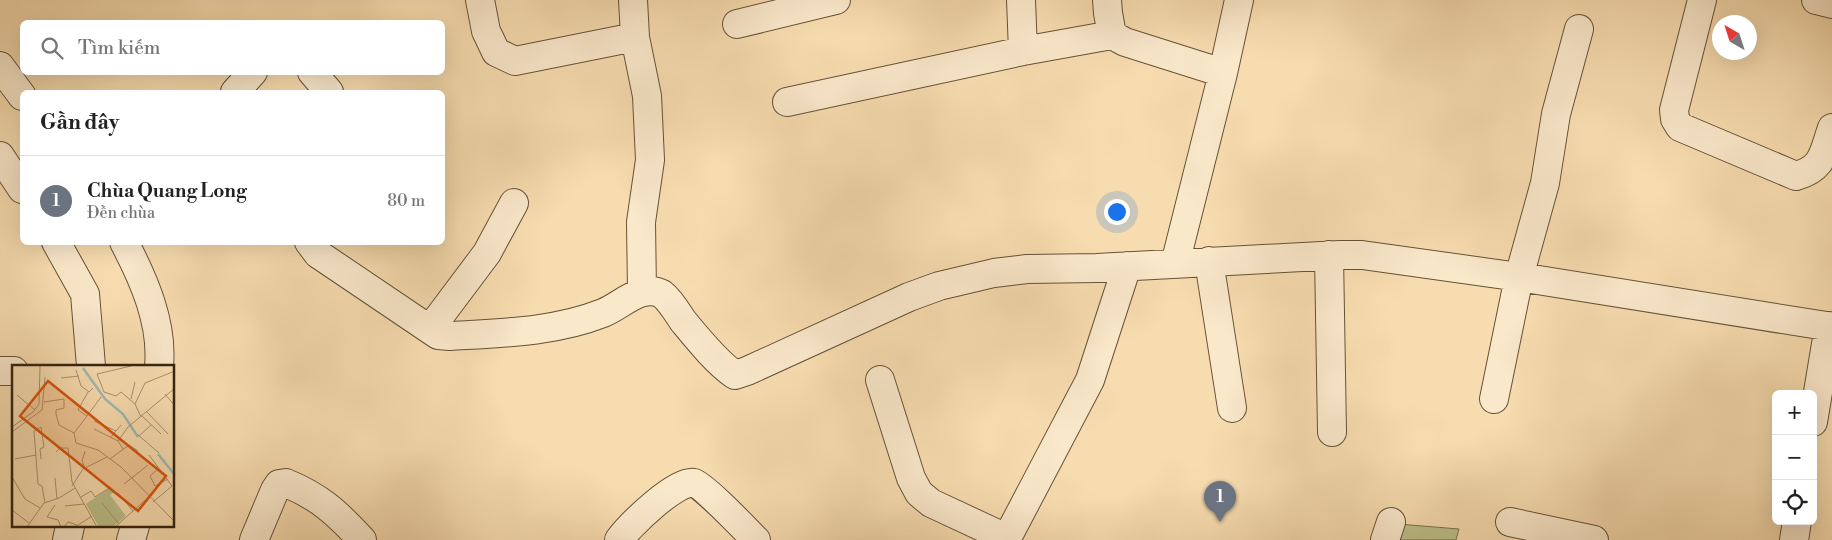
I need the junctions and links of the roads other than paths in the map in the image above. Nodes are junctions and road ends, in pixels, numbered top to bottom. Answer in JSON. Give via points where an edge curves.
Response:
{"nodes":[{"id":1,"x":480,"y":0,"type":"edge"},
{"id":2,"x":633,"y":0,"type":"edge"},
{"id":3,"x":836,"y":0,"type":"edge"},
{"id":4,"x":1021,"y":0,"type":"edge"},
{"id":5,"x":1107,"y":0,"type":"edge"},
{"id":6,"x":1239,"y":0,"type":"edge"},
{"id":7,"x":1702,"y":0,"type":"edge"},
{"id":8,"x":1816,"y":0,"type":"edge"},
{"id":9,"x":1832,"y":4,"type":"edge"},
{"id":10,"x":737,"y":24,"type":"dead end"},
{"id":11,"x":1579,"y":29,"type":"dead end"},
{"id":12,"x":1112,"y":35,"type":"junction"},
{"id":13,"x":635,"y":38,"type":"junction"},
{"id":14,"x":1023,"y":51,"type":"junction"},
{"id":15,"x":0,"y":66,"type":"edge"},
{"id":16,"x":1224,"y":73,"type":"junction"},
{"id":17,"x":249,"y":75,"type":"edge"},
{"id":18,"x":315,"y":75,"type":"edge"},
{"id":19,"x":237,"y":90,"type":"edge"},
{"id":20,"x":327,"y":90,"type":"edge"},
{"id":21,"x":20,"y":93,"type":"edge"},
{"id":22,"x":787,"y":102,"type":"dead end"},
{"id":23,"x":1832,"y":128,"type":"edge"},
{"id":24,"x":0,"y":156,"type":"edge"},
{"id":25,"x":20,"y":186,"type":"edge"},
{"id":26,"x":514,"y":203,"type":"dead end"},
{"id":27,"x":58,"y":245,"type":"edge"},
{"id":28,"x":125,"y":245,"type":"edge"},
{"id":29,"x":311,"y":245,"type":"edge"},
{"id":30,"x":1329,"y":255,"type":"junction"},
{"id":31,"x":1209,"y":262,"type":"junction"},
{"id":32,"x":1175,"y":264,"type":"junction"},
{"id":33,"x":1127,"y":266,"type":"junction"},
{"id":34,"x":1519,"y":278,"type":"junction"},
{"id":35,"x":642,"y":292,"type":"junction"},
{"id":36,"x":1830,"y":326,"type":"edge"},
{"id":37,"x":430,"y":329,"type":"junction"},
{"id":38,"x":91,"y":365,"type":"edge"},
{"id":39,"x":159,"y":365,"type":"edge"},
{"id":40,"x":880,"y":380,"type":"dead end"},
{"id":41,"x":1494,"y":399,"type":"dead end"},
{"id":42,"x":1817,"y":399,"type":"edge"},
{"id":43,"x":1232,"y":408,"type":"dead end"},
{"id":44,"x":1332,"y":432,"type":"dead end"},
{"id":45,"x":1510,"y":522,"type":"dead end"},
{"id":46,"x":1796,"y":525,"type":"edge"},
{"id":47,"x":1006,"y":539,"type":"edge"},
{"id":48,"x":254,"y":540,"type":"edge"},
{"id":49,"x":362,"y":540,"type":"edge"},
{"id":50,"x":619,"y":540,"type":"edge"},
{"id":51,"x":756,"y":540,"type":"edge"},
{"id":52,"x":1594,"y":540,"type":"edge"},
{"id":53,"x":1794,"y":540,"type":"edge"}],
"edges":[{"from":1,"to":13,"type":"street","via":[[486,31],[496,52],[515,61]]},
{"from":2,"to":13,"type":"street"},
{"from":3,"to":10,"type":"street"},
{"from":4,"to":14,"type":"street"},
{"from":5,"to":12,"type":"street"},
{"from":6,"to":16,"type":"street"},
{"from":7,"to":23,"type":"street","via":[[1674,110],[1680,127],[1796,176],[1810,172],[1820,162]]},
{"from":8,"to":9,"type":"street"},
{"from":11,"to":34,"type":"street"},
{"from":12,"to":14,"type":"street"},
{"from":12,"to":16,"type":"street"},
{"from":13,"to":35,"type":"street","via":[[647,96],[650,160],[640,222]]},
{"from":14,"to":22,"type":"street"},
{"from":15,"to":21,"type":"street"},
{"from":16,"to":32,"type":"street"},
{"from":17,"to":19,"type":"street"},
{"from":18,"to":20,"type":"street"},
{"from":24,"to":25,"type":"street"},
{"from":26,"to":37,"type":"street","via":[[487,253]]},
{"from":27,"to":38,"type":"street","via":[[85,294]]},
{"from":28,"to":39,"type":"street","via":[[157,325]]},
{"from":29,"to":37,"type":"street","via":[[318,254]]},
{"from":30,"to":31,"type":"street"},
{"from":30,"to":34,"type":"street","via":[[1362,255]]},
{"from":30,"to":44,"type":"street"},
{"from":31,"to":32,"type":"street"},
{"from":31,"to":43,"type":"street"},
{"from":32,"to":33,"type":"street"},
{"from":33,"to":35,"type":"street","via":[[1027,269],[939,286],[735,375],[726,370],[664,296],[654,290]]},
{"from":33,"to":47,"type":"street","via":[[1090,380]]},
{"from":34,"to":36,"type":"street"},
{"from":34,"to":41,"type":"street"},
{"from":35,"to":37,"type":"street","via":[[606,312],[546,328],[450,336],[438,335]]},
{"from":36,"to":42,"type":"street"},
{"from":40,"to":47,"type":"street","via":[[911,478],[920,493],[931,503]]},
{"from":45,"to":52,"type":"street"},
{"from":46,"to":53,"type":"street"},
{"from":48,"to":49,"type":"street","via":[[275,490],[279,484],[286,483],[337,513]]},
{"from":50,"to":51,"type":"street","via":[[639,518],[686,483],[694,483],[704,490]]}]}
